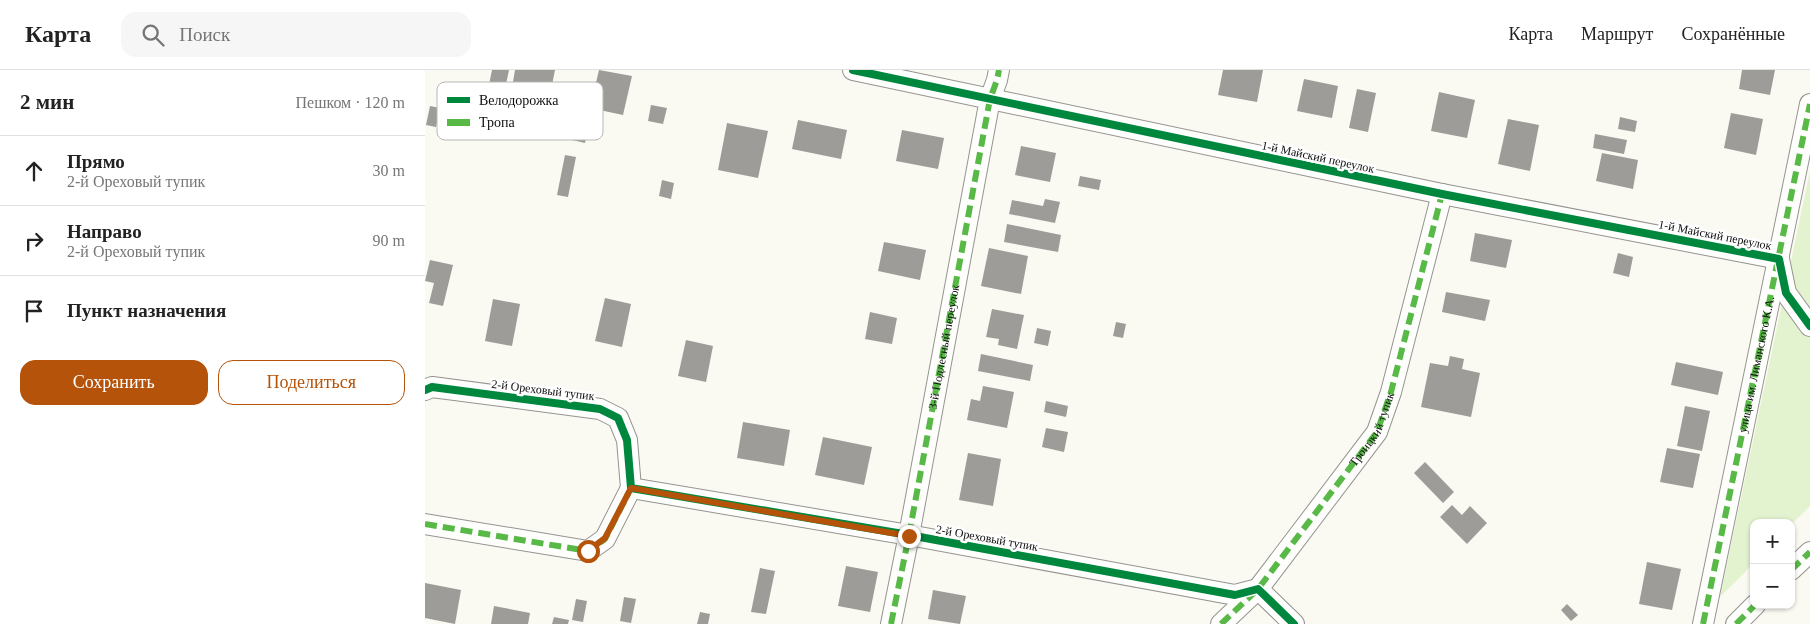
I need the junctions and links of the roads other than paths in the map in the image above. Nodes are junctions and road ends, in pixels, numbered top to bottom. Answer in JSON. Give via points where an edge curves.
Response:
{"nodes":[{"id":1,"x":853,"y":70,"type":"edge"},
{"id":2,"x":999,"y":70,"type":"edge"},
{"id":3,"x":990,"y":99,"type":"junction"},
{"id":4,"x":1810,"y":104,"type":"edge"},
{"id":5,"x":1442,"y":194,"type":"junction"},
{"id":6,"x":1779,"y":259,"type":"junction"},
{"id":7,"x":1810,"y":326,"type":"edge"},
{"id":8,"x":425,"y":390,"type":"edge"},
{"id":9,"x":631,"y":488,"type":"junction"},
{"id":10,"x":425,"y":524,"type":"edge"},
{"id":11,"x":909,"y":536,"type":"junction"},
{"id":12,"x":1810,"y":552,"type":"edge"},
{"id":13,"x":1795,"y":566,"type":"edge"},
{"id":14,"x":1258,"y":589,"type":"junction"},
{"id":15,"x":1751,"y":609,"type":"edge"},
{"id":16,"x":891,"y":624,"type":"edge"},
{"id":17,"x":1221,"y":624,"type":"edge"},
{"id":18,"x":1294,"y":624,"type":"edge"},
{"id":19,"x":1703,"y":624,"type":"edge"},
{"id":20,"x":1736,"y":624,"type":"edge"}],
"edges":[{"from":1,"to":3,"type":"street","name":"1-й Майский переулок"},
{"from":2,"to":3,"type":"street","name":"3-й Подлесный переулок"},
{"from":3,"to":5,"type":"street","name":"1-й Майский переулок"},
{"from":3,"to":11,"type":"street","name":"3-й Подлесный переулок"},
{"from":4,"to":6,"type":"street","name":"улица им. Лиманского К.А."},
{"from":5,"to":6,"type":"street","name":"1-й Майский переулок"},
{"from":5,"to":14,"type":"street","name":"Троицкий тупик","via":[[1391,392],[1377,432]]},
{"from":6,"to":7,"type":"street","via":[[1786,294]]},
{"from":6,"to":19,"type":"street","name":"улица им. Лиманского К.А."},
{"from":8,"to":9,"type":"street","name":"2-й Ореховый тупик","via":[[432,387],[600,408],[618,418],[627,440]]},
{"from":9,"to":10,"type":"street","via":[[605,538],[588,551]]},
{"from":9,"to":11,"type":"street","name":"2-й Ореховый тупик"},
{"from":11,"to":14,"type":"street","name":"2-й Ореховый тупик","via":[[1235,595]]},
{"from":11,"to":16,"type":"street","name":"3-й Подлесный переулок"},
{"from":12,"to":13,"type":"street"},
{"from":14,"to":17,"type":"street","name":"Троицкий тупик"},
{"from":14,"to":18,"type":"street"},
{"from":15,"to":20,"type":"street"}]}
